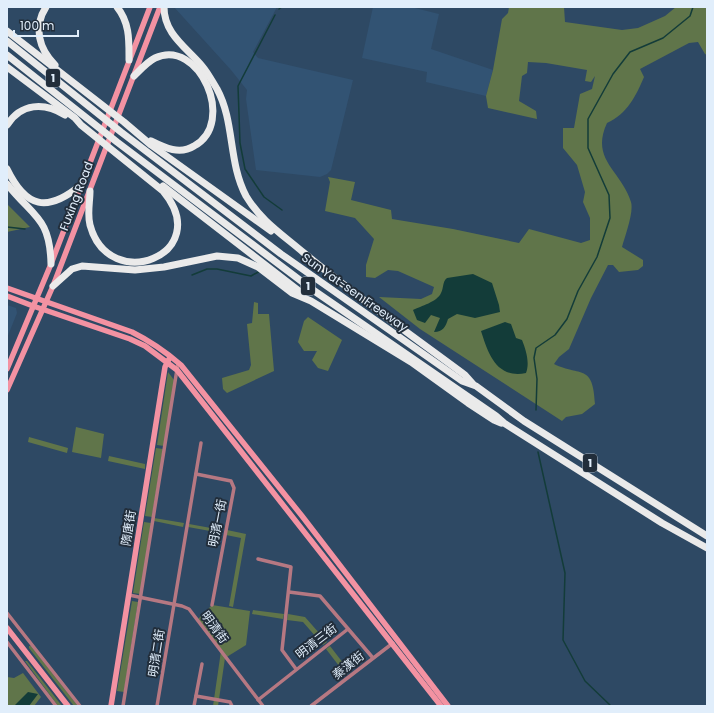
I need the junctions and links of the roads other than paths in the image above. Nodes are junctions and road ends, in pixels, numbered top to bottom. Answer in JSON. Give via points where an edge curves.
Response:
{"nodes":[{"id":1,"x":46,"y":7,"type":"edge"},
{"id":2,"x":118,"y":7,"type":"edge"},
{"id":3,"x":150,"y":7,"type":"edge"},
{"id":4,"x":160,"y":7,"type":"edge"},
{"id":5,"x":164,"y":7,"type":"edge"},
{"id":6,"x":7,"y":31,"type":"edge"},
{"id":7,"x":7,"y":41,"type":"edge"},
{"id":8,"x":7,"y":55,"type":"edge"},
{"id":9,"x":129,"y":60,"type":"junction"},
{"id":10,"x":7,"y":67,"type":"edge"},
{"id":11,"x":63,"y":74,"type":"junction"},
{"id":12,"x":134,"y":76,"type":"junction"},
{"id":13,"x":81,"y":125,"type":"junction"},
{"id":14,"x":7,"y":126,"type":"edge"},
{"id":15,"x":136,"y":132,"type":"junction"},
{"id":16,"x":7,"y":169,"type":"edge"},
{"id":17,"x":148,"y":178,"type":"junction"},
{"id":18,"x":7,"y":184,"type":"edge"},
{"id":19,"x":81,"y":185,"type":"junction"},
{"id":20,"x":90,"y":191,"type":"junction"},
{"id":21,"x":313,"y":262,"type":"junction"},
{"id":22,"x":52,"y":264,"type":"junction"},
{"id":23,"x":53,"y":286,"type":"junction"},
{"id":24,"x":7,"y":288,"type":"edge"},
{"id":25,"x":7,"y":296,"type":"edge"},
{"id":26,"x":36,"y":299,"type":"junction"},
{"id":27,"x":311,"y":301,"type":"junction"},
{"id":28,"x":45,"y":302,"type":"junction"},
{"id":29,"x":33,"y":306,"type":"junction"},
{"id":30,"x":42,"y":309,"type":"junction"},
{"id":31,"x":172,"y":357,"type":"junction"},
{"id":32,"x":166,"y":361,"type":"junction"},
{"id":33,"x":178,"y":362,"type":"junction"},
{"id":34,"x":7,"y":369,"type":"edge"},
{"id":35,"x":177,"y":370,"type":"junction"},
{"id":36,"x":476,"y":386,"type":"junction"},
{"id":37,"x":7,"y":390,"type":"edge"},
{"id":38,"x":213,"y":410,"type":"junction"},
{"id":39,"x":504,"y":424,"type":"junction"},
{"id":40,"x":201,"y":442,"type":"dead end"},
{"id":41,"x":250,"y":452,"type":"junction"},
{"id":42,"x":245,"y":456,"type":"junction"},
{"id":43,"x":196,"y":474,"type":"junction"},
{"id":44,"x":313,"y":531,"type":"junction"},
{"id":45,"x":308,"y":536,"type":"junction"},
{"id":46,"x":707,"y":536,"type":"edge"},
{"id":47,"x":707,"y":548,"type":"edge"},
{"id":48,"x":258,"y":559,"type":"dead end"},
{"id":49,"x":359,"y":590,"type":"junction"},
{"id":50,"x":289,"y":592,"type":"junction"},
{"id":51,"x":353,"y":593,"type":"junction"},
{"id":52,"x":129,"y":595,"type":"junction"},
{"id":53,"x":140,"y":598,"type":"junction"},
{"id":54,"x":174,"y":604,"type":"junction"},
{"id":55,"x":212,"y":605,"type":"dead end"},
{"id":56,"x":7,"y":613,"type":"edge"},
{"id":57,"x":7,"y":628,"type":"edge"},
{"id":58,"x":348,"y":629,"type":"junction"},
{"id":59,"x":397,"y":639,"type":"junction"},
{"id":60,"x":7,"y":642,"type":"edge"},
{"id":61,"x":392,"y":644,"type":"junction"},
{"id":62,"x":373,"y":658,"type":"junction"},
{"id":63,"x":202,"y":664,"type":"dead end"},
{"id":64,"x":296,"y":669,"type":"junction"},
{"id":65,"x":196,"y":696,"type":"junction"},
{"id":66,"x":258,"y":700,"type":"junction"},
{"id":67,"x":56,"y":706,"type":"edge"},
{"id":68,"x":68,"y":706,"type":"edge"},
{"id":69,"x":80,"y":706,"type":"edge"},
{"id":70,"x":111,"y":706,"type":"edge"},
{"id":71,"x":123,"y":706,"type":"edge"},
{"id":72,"x":157,"y":706,"type":"edge"},
{"id":73,"x":194,"y":706,"type":"edge"},
{"id":74,"x":232,"y":706,"type":"edge"},
{"id":75,"x":263,"y":706,"type":"edge"},
{"id":76,"x":311,"y":706,"type":"edge"},
{"id":77,"x":441,"y":706,"type":"edge"},
{"id":78,"x":448,"y":706,"type":"edge"}],
"edges":[{"from":1,"to":11,"type":"highway","via":[[39,24],[41,45]]},
{"from":2,"to":9,"type":"highway","via":[[128,27]]},
{"from":3,"to":9,"type":"main road","name":"Fuxing Road"},
{"from":4,"to":12,"type":"main road","name":"Fuxing Road"},
{"from":5,"to":21,"type":"highway","via":[[165,21],[170,31],[203,67],[219,94],[227,118],[237,172],[246,196],[274,230]]},
{"from":6,"to":11,"type":"highway"},
{"from":7,"to":36,"type":"highway","name":"Sun Yat-sen Freeway","number":"1","via":[[281,254],[462,381]]},
{"from":8,"to":39,"type":"highway","name":"Sun Yat-sen Freeway","number":"1","via":[[117,142],[313,290],[434,371]]},
{"from":9,"to":19,"type":"main road","name":"Fuxing Road"},
{"from":10,"to":13,"type":"highway"},
{"from":11,"to":15,"type":"highway"},
{"from":12,"to":15,"type":"highway","via":[[155,58],[166,55],[188,61],[203,77],[213,113],[208,134],[201,143],[190,149],[165,148]]},
{"from":12,"to":20,"type":"main road","name":"Fuxing Road"},
{"from":13,"to":14,"type":"highway","via":[[50,107],[39,106],[28,107],[12,118]]},
{"from":13,"to":17,"type":"highway"},
{"from":15,"to":21,"type":"highway"},
{"from":16,"to":19,"type":"highway","via":[[23,194],[33,200],[57,201]]},
{"from":17,"to":20,"type":"highway","via":[[170,200],[175,210],[177,227],[176,236],[166,251],[144,262],[123,260],[105,250],[98,242],[90,223]]},
{"from":17,"to":27,"type":"highway","via":[[168,190]]},
{"from":18,"to":22,"type":"highway","via":[[46,230]]},
{"from":19,"to":22,"type":"main road","name":"Fuxing Road"},
{"from":20,"to":23,"type":"main road","name":"Fuxing Road"},
{"from":21,"to":36,"type":"highway","via":[[465,375]]},
{"from":22,"to":26,"type":"main road","name":"Fuxing Road"},
{"from":23,"to":27,"type":"highway","via":[[72,269],[82,266],[150,269],[204,257],[223,256],[238,258],[258,267],[292,293]]},
{"from":23,"to":28,"type":"main road","name":"Fuxing Road"},
{"from":24,"to":26,"type":"main road"},
{"from":25,"to":29,"type":"main road"},
{"from":26,"to":28,"type":"main road"},
{"from":26,"to":29,"type":"main road","name":"Fuxing Road"},
{"from":27,"to":39,"type":"highway","via":[[411,362],[494,420]]},
{"from":28,"to":30,"type":"main road","name":"Fuxing Road"},
{"from":28,"to":31,"type":"main road","via":[[132,332]]},
{"from":29,"to":30,"type":"main road"},
{"from":29,"to":34,"type":"main road","name":"Fuxing Road"},
{"from":30,"to":32,"type":"main road","via":[[130,339]]},
{"from":30,"to":37,"type":"main road","name":"Fuxing Road"},
{"from":31,"to":32,"type":"main road"},
{"from":31,"to":33,"type":"main road"},
{"from":32,"to":35,"type":"main road"},
{"from":32,"to":52,"type":"main road","name":"隋唐街"},
{"from":33,"to":35,"type":"street","name":"隋唐街"},
{"from":33,"to":38,"type":"main road"},
{"from":35,"to":38,"type":"main road"},
{"from":35,"to":53,"type":"street","name":"隋唐街"},
{"from":36,"to":46,"type":"highway","name":"Sun Yat-sen Freeway","number":"1","via":[[524,422]]},
{"from":38,"to":41,"type":"main road"},
{"from":38,"to":42,"type":"main road"},
{"from":39,"to":47,"type":"highway","name":"Sun Yat-sen Freeway","number":"1"},
{"from":40,"to":43,"type":"street"},
{"from":41,"to":42,"type":"main road"},
{"from":41,"to":44,"type":"main road"},
{"from":42,"to":45,"type":"main road"},
{"from":43,"to":54,"type":"street"},
{"from":43,"to":55,"type":"street","name":"明清一街","via":[[231,481],[234,488]]},
{"from":44,"to":45,"type":"main road"},
{"from":44,"to":49,"type":"main road"},
{"from":45,"to":51,"type":"main road"},
{"from":48,"to":50,"type":"street","name":"明清三街","via":[[291,567]]},
{"from":49,"to":51,"type":"main road"},
{"from":49,"to":59,"type":"main road"},
{"from":50,"to":58,"type":"street","name":"明清三街","via":[[320,596]]},
{"from":50,"to":64,"type":"street","name":"明清三街","via":[[282,650]]},
{"from":51,"to":61,"type":"main road"},
{"from":52,"to":53,"type":"street","name":"明清街"},
{"from":52,"to":70,"type":"main road","name":"隋唐街"},
{"from":53,"to":54,"type":"street","name":"明清街"},
{"from":53,"to":71,"type":"street","name":"隋唐街"},
{"from":54,"to":66,"type":"street","name":"明清街","via":[[189,609],[198,619]]},
{"from":54,"to":72,"type":"street","name":"明清二街"},
{"from":56,"to":69,"type":"street"},
{"from":57,"to":68,"type":"main road"},
{"from":58,"to":62,"type":"street","name":"明清三街"},
{"from":58,"to":64,"type":"street","name":"明清三街"},
{"from":59,"to":61,"type":"street","name":"秦漢街"},
{"from":59,"to":78,"type":"main road"},
{"from":60,"to":67,"type":"street"},
{"from":61,"to":62,"type":"street","name":"秦漢街"},
{"from":61,"to":77,"type":"main road"},
{"from":62,"to":76,"type":"street","name":"秦漢街"},
{"from":63,"to":65,"type":"street"},
{"from":64,"to":66,"type":"street","name":"明清三街"},
{"from":65,"to":73,"type":"street"},
{"from":65,"to":74,"type":"street","via":[[230,702]]},
{"from":66,"to":75,"type":"street","name":"明清街"}]}
